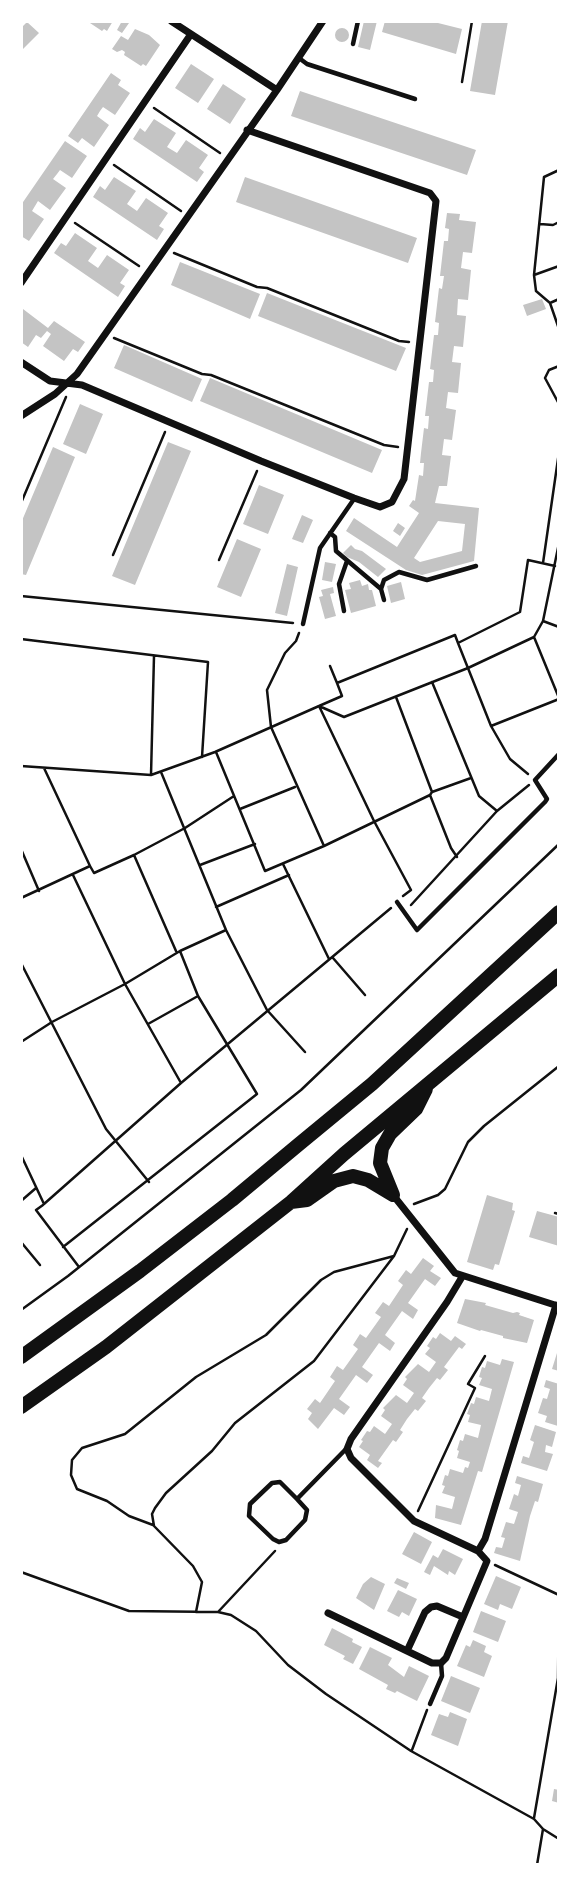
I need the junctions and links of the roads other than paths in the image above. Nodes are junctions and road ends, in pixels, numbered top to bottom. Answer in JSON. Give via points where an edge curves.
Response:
{"nodes":[{"id":1,"x":170,"y":21,"type":"edge"},
{"id":2,"x":323,"y":21,"type":"edge"},
{"id":3,"x":358,"y":21,"type":"edge"},
{"id":4,"x":191,"y":34,"type":"junction"},
{"id":5,"x":353,"y":44,"type":"dead end"},
{"id":6,"x":299,"y":58,"type":"junction"},
{"id":7,"x":277,"y":90,"type":"junction"},
{"id":8,"x":415,"y":99,"type":"dead end"},
{"id":9,"x":247,"y":130,"type":"junction"},
{"id":10,"x":21,"y":283,"type":"edge"},
{"id":11,"x":21,"y":362,"type":"edge"},
{"id":12,"x":66,"y":384,"type":"junction"},
{"id":13,"x":21,"y":416,"type":"edge"},
{"id":14,"x":355,"y":498,"type":"junction"},
{"id":15,"x":330,"y":533,"type":"junction"},
{"id":16,"x":347,"y":561,"type":"junction"},
{"id":17,"x":476,"y":566,"type":"dead end"},
{"id":18,"x":381,"y":589,"type":"junction"},
{"id":19,"x":384,"y":600,"type":"dead end"},
{"id":20,"x":344,"y":611,"type":"dead end"},
{"id":21,"x":303,"y":624,"type":"road end"},
{"id":22,"x":559,"y":754,"type":"edge"},
{"id":23,"x":397,"y":902,"type":"road end"},
{"id":24,"x":559,"y":912,"type":"edge"},
{"id":25,"x":559,"y":975,"type":"edge"},
{"id":26,"x":428,"y":1084,"type":"junction"},
{"id":27,"x":393,"y":1195,"type":"junction"},
{"id":28,"x":291,"y":1202,"type":"junction"},
{"id":29,"x":462,"y":1277,"type":"junction"},
{"id":30,"x":558,"y":1306,"type":"edge"},
{"id":31,"x":21,"y":1357,"type":"edge"},
{"id":32,"x":21,"y":1407,"type":"edge"},
{"id":33,"x":347,"y":1449,"type":"junction"},
{"id":34,"x":298,"y":1499,"type":"junction"},
{"id":35,"x":478,"y":1551,"type":"junction"},
{"id":36,"x":328,"y":1613,"type":"dead end"},
{"id":37,"x":463,"y":1617,"type":"junction"},
{"id":38,"x":407,"y":1651,"type":"junction"},
{"id":39,"x":441,"y":1663,"type":"junction"},
{"id":40,"x":430,"y":1704,"type":"road end"}],
"edges":[{"from":1,"to":4,"type":"street"},
{"from":2,"to":6,"type":"street"},
{"from":3,"to":5,"type":"lane"},
{"from":4,"to":7,"type":"street"},
{"from":4,"to":10,"type":"street"},
{"from":6,"to":7,"type":"street"},
{"from":6,"to":8,"type":"lane"},
{"from":7,"to":9,"type":"street"},
{"from":9,"to":12,"type":"street"},
{"from":9,"to":14,"type":"street","via":[[430,193],[436,201],[404,479],[392,502],[380,507]]},
{"from":11,"to":12,"type":"street","via":[[50,382]]},
{"from":12,"to":13,"type":"street"},
{"from":12,"to":14,"type":"street","via":[[82,385]]},
{"from":14,"to":15,"type":"lane"},
{"from":15,"to":16,"type":"lane","via":[[336,551]]},
{"from":15,"to":21,"type":"lane","via":[[320,548]]},
{"from":16,"to":18,"type":"lane"},
{"from":16,"to":20,"type":"lane","via":[[339,584]]},
{"from":17,"to":18,"type":"lane","via":[[427,580],[399,572],[384,580]]},
{"from":18,"to":19,"type":"lane"},
{"from":22,"to":23,"type":"lane","via":[[535,780],[547,800],[417,930]]},
{"from":24,"to":31,"type":"main road","via":[[372,1084],[270,1169]]},
{"from":25,"to":26,"type":"main road"},
{"from":26,"to":27,"type":"main road","via":[[416,1109],[382,1148],[380,1164]]},
{"from":26,"to":28,"type":"main road"},
{"from":27,"to":28,"type":"main road","via":[[353,1176],[334,1181],[307,1200]]},
{"from":27,"to":29,"type":"street","via":[[450,1269]]},
{"from":28,"to":32,"type":"main road","via":[[106,1347]]},
{"from":29,"to":30,"type":"street"},
{"from":29,"to":33,"type":"street"},
{"from":30,"to":35,"type":"street"},
{"from":33,"to":34,"type":"lane"},
{"from":33,"to":35,"type":"street","via":[[414,1521]]},
{"from":34,"to":34,"type":"lane","via":[[280,1482],[272,1483],[250,1504],[249,1516],[273,1539],[286,1540],[305,1520],[307,1510]]},
{"from":35,"to":37,"type":"street","via":[[487,1561]]},
{"from":36,"to":38,"type":"street"},
{"from":37,"to":38,"type":"street","via":[[430,1607]]},
{"from":37,"to":39,"type":"street"},
{"from":38,"to":39,"type":"street"},
{"from":39,"to":40,"type":"lane","via":[[442,1676]]}]}
